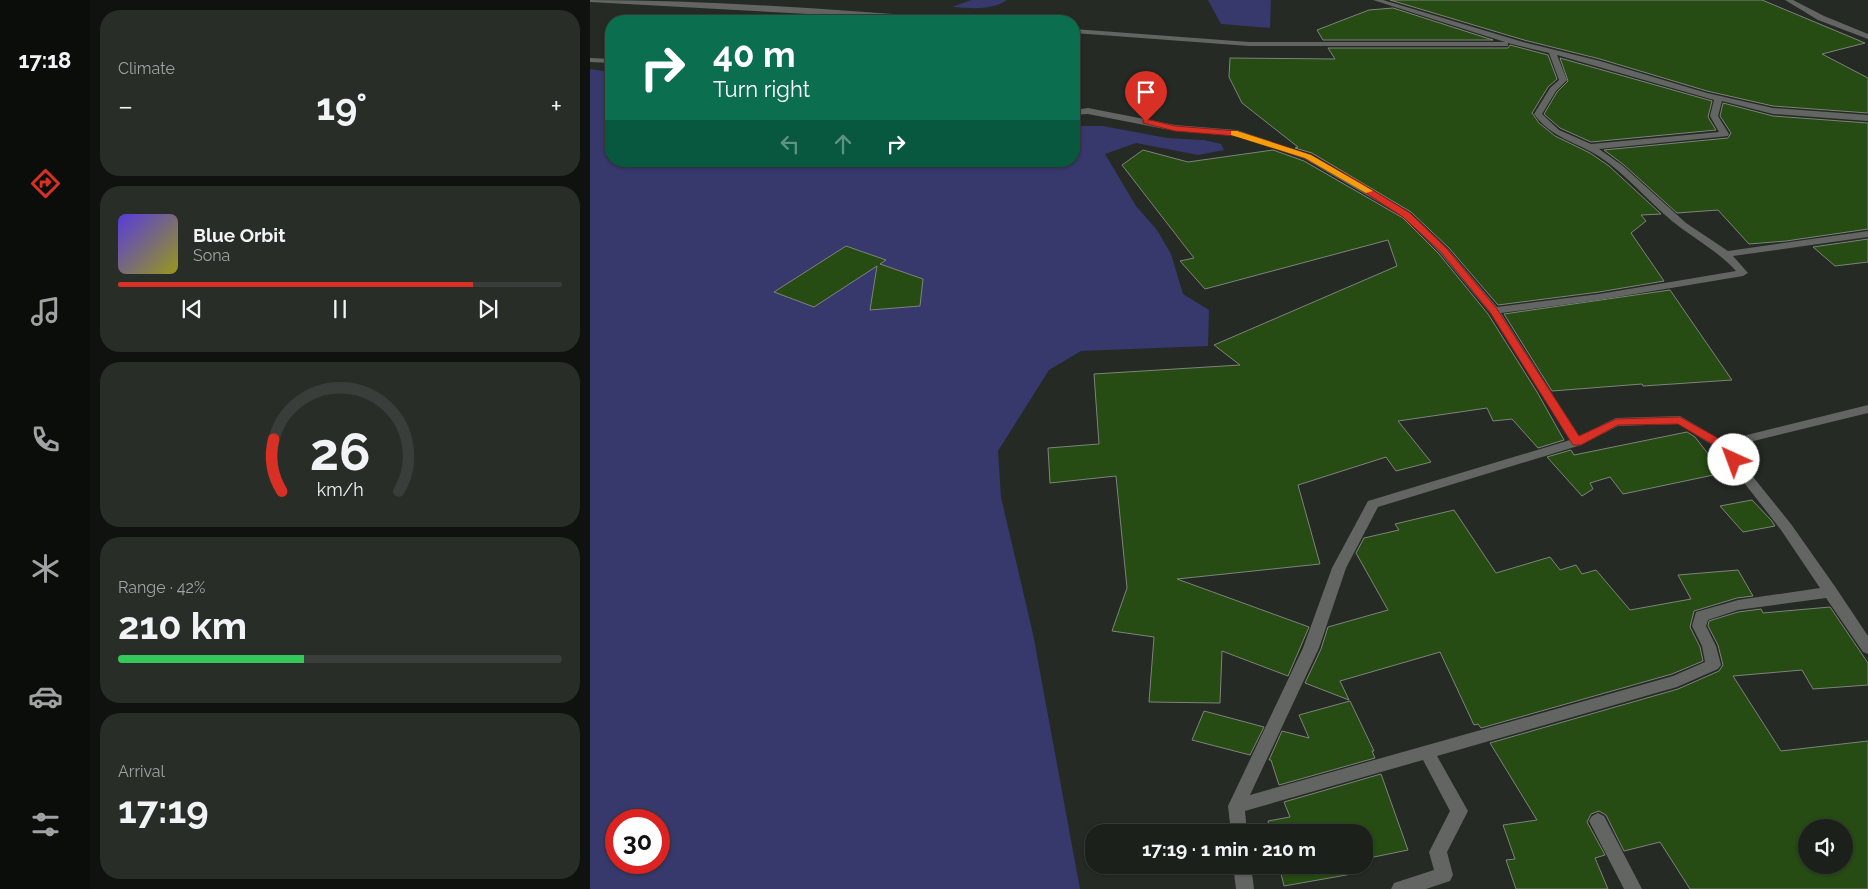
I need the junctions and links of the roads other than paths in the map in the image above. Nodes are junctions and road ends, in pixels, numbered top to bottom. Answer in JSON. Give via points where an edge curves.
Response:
{"nodes":[{"id":1,"x":590,"y":0,"type":"edge"},
{"id":2,"x":1376,"y":0,"type":"edge"},
{"id":3,"x":1788,"y":0,"type":"edge"},
{"id":4,"x":788,"y":10,"type":"junction"},
{"id":5,"x":781,"y":15,"type":"edge"},
{"id":6,"x":877,"y":15,"type":"edge"},
{"id":7,"x":1080,"y":31,"type":"edge"},
{"id":8,"x":1868,"y":37,"type":"edge"},
{"id":9,"x":1520,"y":44,"type":"junction"},
{"id":10,"x":1552,"y":52,"type":"junction"},
{"id":11,"x":590,"y":60,"type":"edge"},
{"id":12,"x":605,"y":61,"type":"edge"},
{"id":13,"x":1719,"y":97,"type":"junction"},
{"id":14,"x":1080,"y":112,"type":"edge"},
{"id":15,"x":1868,"y":118,"type":"edge"},
{"id":16,"x":1589,"y":147,"type":"junction"},
{"id":17,"x":1868,"y":234,"type":"edge"},
{"id":18,"x":1726,"y":254,"type":"junction"},
{"id":19,"x":1494,"y":311,"type":"junction"},
{"id":20,"x":1868,"y":409,"type":"edge"},
{"id":21,"x":1577,"y":442,"type":"junction"},
{"id":22,"x":1721,"y":444,"type":"junction"},
{"id":23,"x":1831,"y":592,"type":"junction"},
{"id":24,"x":1868,"y":648,"type":"edge"},
{"id":25,"x":1427,"y":752,"type":"junction"},
{"id":26,"x":1236,"y":806,"type":"junction"},
{"id":27,"x":1598,"y":821,"type":"dead end"},
{"id":28,"x":1238,"y":824,"type":"edge"},
{"id":29,"x":1243,"y":874,"type":"edge"},
{"id":30,"x":1245,"y":889,"type":"edge"},
{"id":31,"x":1400,"y":889,"type":"edge"},
{"id":32,"x":1633,"y":889,"type":"edge"}],
"edges":[{"from":1,"to":4,"type":"street"},
{"from":2,"to":9,"type":"street"},
{"from":3,"to":8,"type":"street"},
{"from":4,"to":5,"type":"street"},
{"from":4,"to":6,"type":"street"},
{"from":7,"to":9,"type":"street","via":[[1249,44]]},
{"from":9,"to":10,"type":"street"},
{"from":10,"to":13,"type":"street"},
{"from":10,"to":16,"type":"street","via":[[1563,80],[1552,90],[1538,114],[1551,130]]},
{"from":11,"to":12,"type":"street"},
{"from":13,"to":15,"type":"street","via":[[1773,111]]},
{"from":13,"to":16,"type":"street","via":[[1714,116],[1725,134]]},
{"from":14,"to":19,"type":"street","via":[[1175,128],[1237,133],[1308,157],[1406,215],[1444,250]]},
{"from":16,"to":18,"type":"street","via":[[1621,169],[1698,238]]},
{"from":17,"to":18,"type":"street"},
{"from":18,"to":19,"type":"street","via":[[1743,273]]},
{"from":19,"to":21,"type":"street"},
{"from":20,"to":22,"type":"street"},
{"from":21,"to":22,"type":"street","via":[[1616,422],[1680,420]]},
{"from":21,"to":26,"type":"street","via":[[1373,504],[1339,568],[1311,648]]},
{"from":22,"to":23,"type":"street","via":[[1786,527]]},
{"from":23,"to":24,"type":"street"},
{"from":23,"to":25,"type":"street","via":[[1738,605],[1701,616],[1699,626],[1714,665],[1677,681]]},
{"from":25,"to":26,"type":"street"},
{"from":25,"to":31,"type":"street","via":[[1460,811],[1438,852],[1444,875]]},
{"from":26,"to":28,"type":"street"},
{"from":27,"to":32,"type":"street"},
{"from":29,"to":30,"type":"street"}]}
